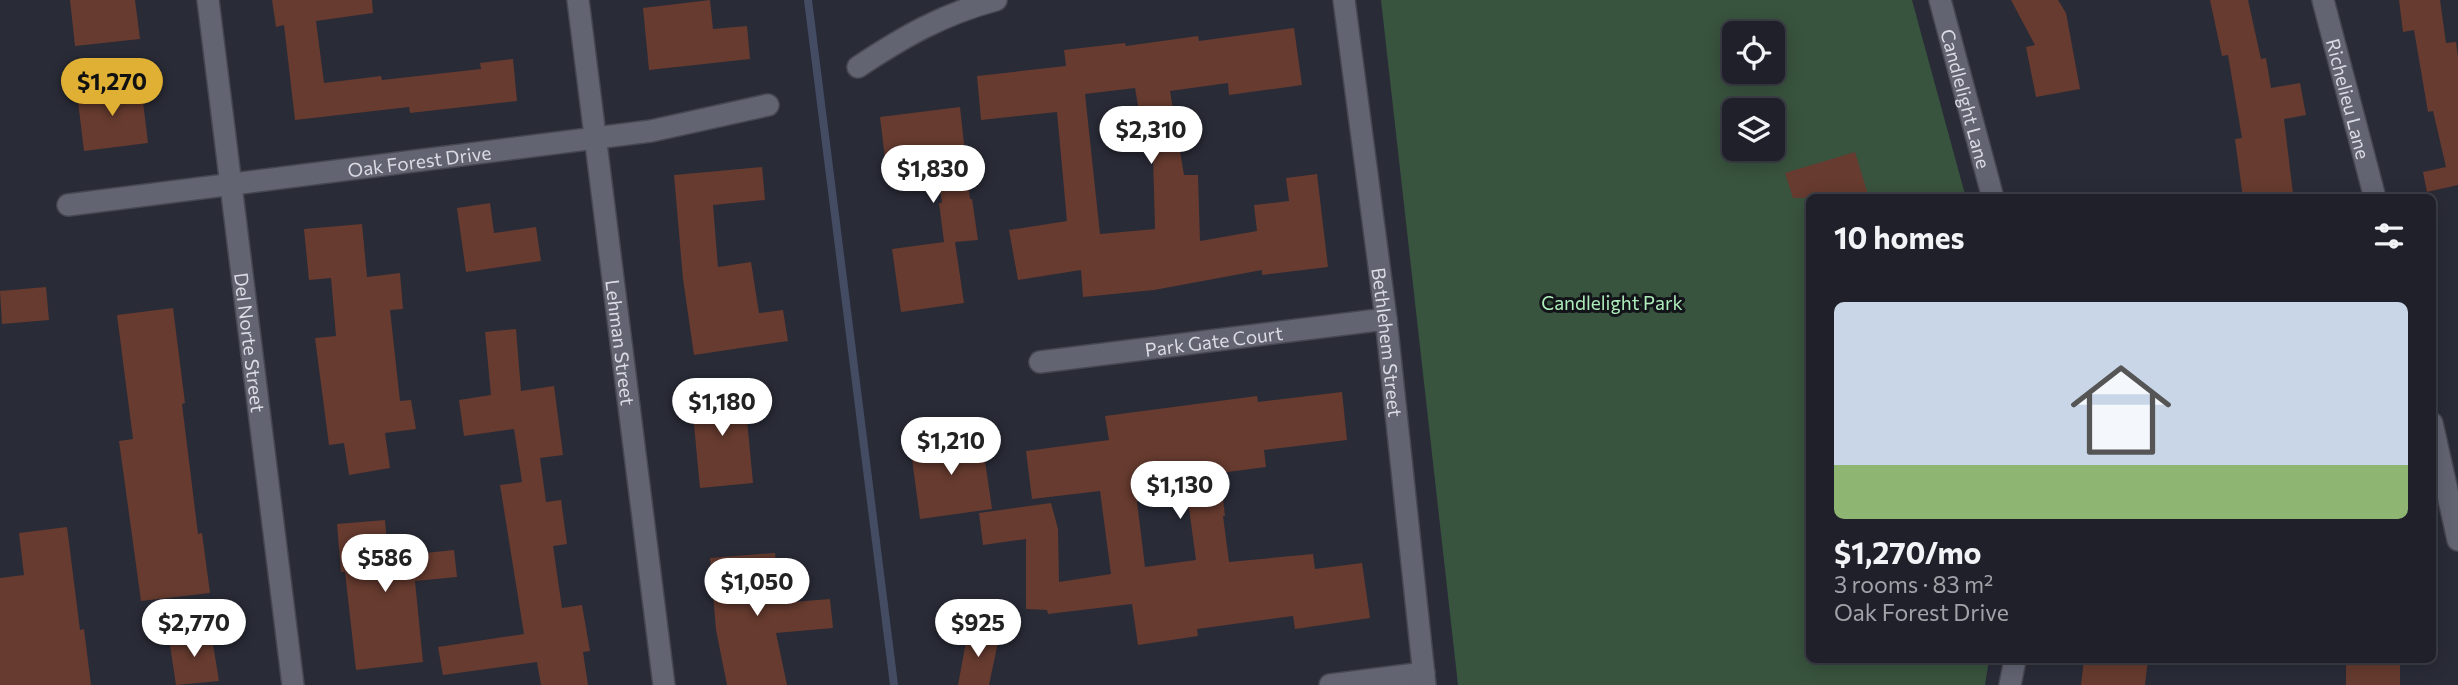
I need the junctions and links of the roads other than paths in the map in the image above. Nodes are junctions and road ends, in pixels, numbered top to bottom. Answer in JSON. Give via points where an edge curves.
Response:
{"nodes":[{"id":1,"x":208,"y":0,"type":"edge"},
{"id":2,"x":578,"y":0,"type":"edge"},
{"id":3,"x":996,"y":0,"type":"edge"},
{"id":4,"x":1344,"y":0,"type":"edge"},
{"id":5,"x":1940,"y":0,"type":"edge"},
{"id":6,"x":2323,"y":0,"type":"edge"},
{"id":7,"x":858,"y":67,"type":"dead end"},
{"id":8,"x":768,"y":105,"type":"dead end"},
{"id":9,"x":596,"y":138,"type":"junction"},
{"id":10,"x":231,"y":184,"type":"junction"},
{"id":11,"x":1992,"y":194,"type":"edge"},
{"id":12,"x":2374,"y":194,"type":"edge"},
{"id":13,"x":68,"y":205,"type":"dead end"},
{"id":14,"x":1386,"y":319,"type":"junction"},
{"id":15,"x":1040,"y":362,"type":"dead end"},
{"id":16,"x":2436,"y":441,"type":"edge"},
{"id":17,"x":2458,"y":540,"type":"edge"},
{"id":18,"x":2014,"y":663,"type":"edge"},
{"id":19,"x":1425,"y":679,"type":"edge"},
{"id":20,"x":293,"y":685,"type":"edge"},
{"id":21,"x":664,"y":685,"type":"edge"},
{"id":22,"x":1330,"y":685,"type":"edge"},
{"id":23,"x":2010,"y":685,"type":"edge"}],
"edges":[{"from":1,"to":10,"type":"street","name":"Del Norte Street"},
{"from":2,"to":9,"type":"street","name":"Lehman Street"},
{"from":3,"to":7,"type":"street","via":[[961,9],[905,36]]},
{"from":4,"to":14,"type":"street","name":"Bethlehem Street"},
{"from":5,"to":11,"type":"street","name":"Candlelight Lane"},
{"from":6,"to":12,"type":"street","name":"Richelieu Lane"},
{"from":8,"to":9,"type":"street","name":"Oak Forest Drive"},
{"from":9,"to":10,"type":"street","name":"Oak Forest Drive"},
{"from":9,"to":21,"type":"street","name":"Lehman Street"},
{"from":10,"to":13,"type":"street","name":"Oak Forest Drive"},
{"from":10,"to":20,"type":"street","name":"Del Norte Street"},
{"from":14,"to":15,"type":"street","name":"Park Gate Court"},
{"from":14,"to":19,"type":"street","name":"Bethlehem Street"},
{"from":16,"to":17,"type":"street"},
{"from":18,"to":23,"type":"street"},
{"from":19,"to":22,"type":"street"}]}
